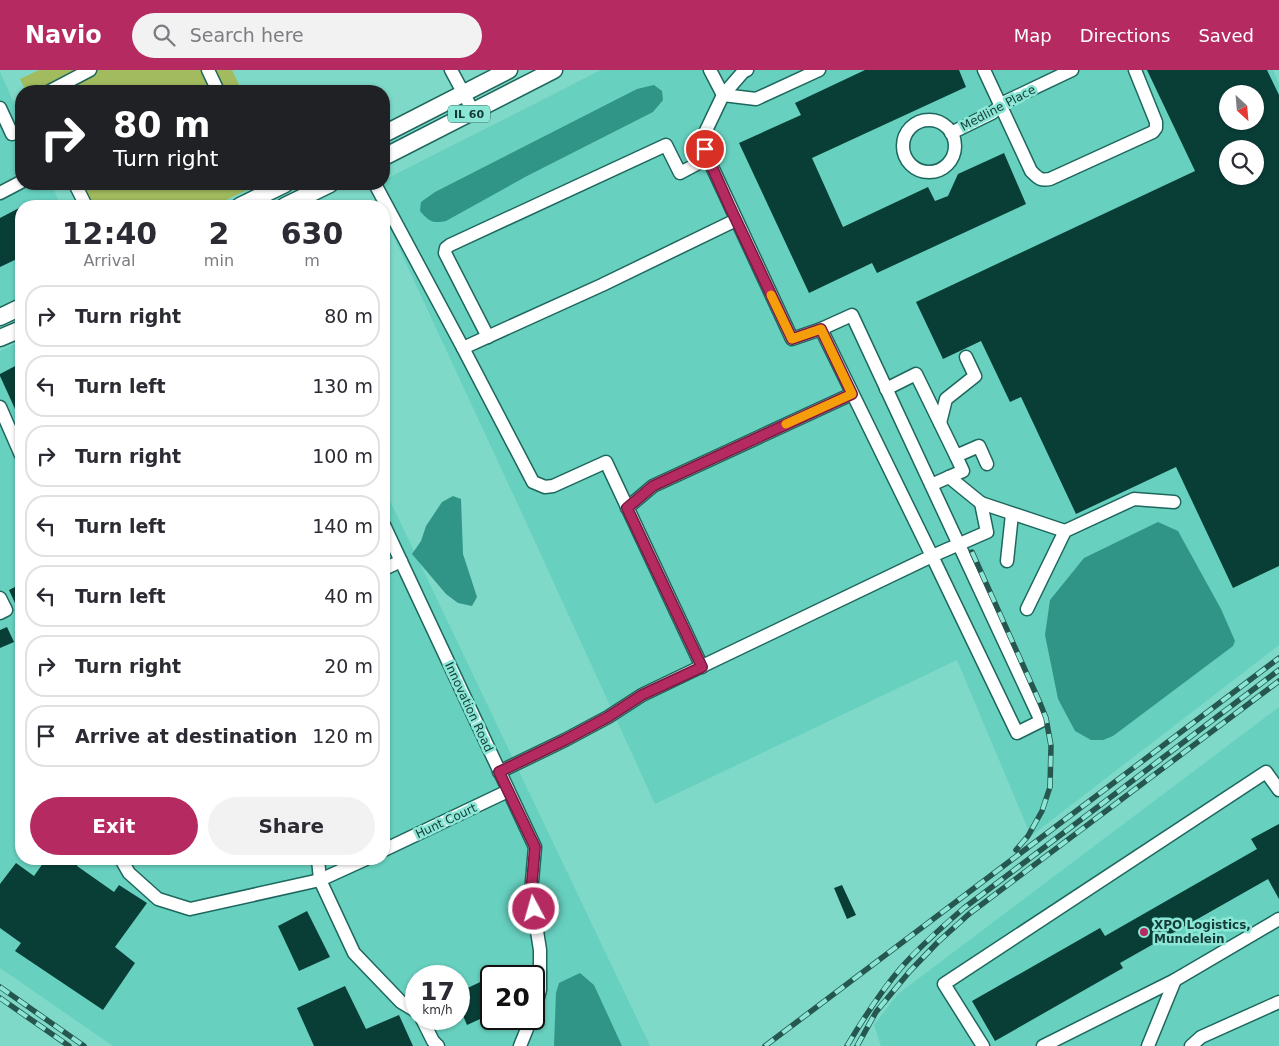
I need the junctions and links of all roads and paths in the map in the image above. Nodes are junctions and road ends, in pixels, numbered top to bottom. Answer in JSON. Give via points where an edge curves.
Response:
{"nodes":[{"id":1,"x":90,"y":70,"type":"edge"},
{"id":2,"x":208,"y":70,"type":"edge"},
{"id":3,"x":451,"y":70,"type":"edge"},
{"id":4,"x":509,"y":70,"type":"edge"},
{"id":5,"x":554,"y":70,"type":"edge"},
{"id":6,"x":710,"y":70,"type":"edge"},
{"id":7,"x":746,"y":70,"type":"edge"},
{"id":8,"x":819,"y":70,"type":"edge"},
{"id":9,"x":1072,"y":70,"type":"edge"},
{"id":10,"x":1135,"y":70,"type":"edge"},
{"id":11,"x":987,"y":71,"type":"edge"},
{"id":12,"x":61,"y":85,"type":"edge"},
{"id":13,"x":215,"y":85,"type":"edge"},
{"id":14,"x":464,"y":93,"type":"junction"},
{"id":15,"x":724,"y":95,"type":"junction"},
{"id":16,"x":1002,"y":106,"type":"junction"},
{"id":17,"x":0,"y":108,"type":"edge"},
{"id":18,"x":474,"y":112,"type":"junction"},
{"id":19,"x":390,"y":131,"type":"edge"},
{"id":20,"x":951,"y":133,"type":"junction"},
{"id":21,"x":12,"y":134,"type":"dead end"},
{"id":22,"x":390,"y":154,"type":"edge"},
{"id":23,"x":708,"y":158,"type":"junction"},
{"id":24,"x":15,"y":185,"type":"edge"},
{"id":25,"x":262,"y":190,"type":"edge"},
{"id":26,"x":318,"y":190,"type":"edge"},
{"id":27,"x":0,"y":193,"type":"edge"},
{"id":28,"x":248,"y":200,"type":"edge"},
{"id":29,"x":297,"y":200,"type":"edge"},
{"id":30,"x":390,"y":212,"type":"edge"},
{"id":31,"x":736,"y":220,"type":"junction"},
{"id":32,"x":15,"y":310,"type":"edge"},
{"id":33,"x":0,"y":317,"type":"edge"},
{"id":34,"x":821,"y":329,"type":"junction"},
{"id":35,"x":15,"y":332,"type":"edge"},
{"id":36,"x":488,"y":337,"type":"junction"},
{"id":37,"x":0,"y":338,"type":"edge"},
{"id":38,"x":463,"y":348,"type":"junction"},
{"id":39,"x":966,"y":357,"type":"dead end"},
{"id":40,"x":886,"y":389,"type":"junction"},
{"id":41,"x":852,"y":394,"type":"junction"},
{"id":42,"x":0,"y":407,"type":"edge"},
{"id":43,"x":940,"y":423,"type":"junction"},
{"id":44,"x":15,"y":441,"type":"edge"},
{"id":45,"x":956,"y":456,"type":"junction"},
{"id":46,"x":987,"y":464,"type":"dead end"},
{"id":47,"x":950,"y":477,"type":"junction"},
{"id":48,"x":931,"y":485,"type":"junction"},
{"id":49,"x":1174,"y":502,"type":"dead end"},
{"id":50,"x":981,"y":503,"type":"junction"},
{"id":51,"x":627,"y":508,"type":"junction"},
{"id":52,"x":1012,"y":514,"type":"junction"},
{"id":53,"x":1065,"y":531,"type":"junction"},
{"id":54,"x":390,"y":538,"type":"edge"},
{"id":55,"x":958,"y":544,"type":"junction"},
{"id":56,"x":932,"y":556,"type":"junction"},
{"id":57,"x":401,"y":561,"type":"junction"},
{"id":58,"x":1007,"y":561,"type":"dead end"},
{"id":59,"x":390,"y":566,"type":"edge"},
{"id":60,"x":0,"y":598,"type":"edge"},
{"id":61,"x":1026,"y":609,"type":"dead end"},
{"id":62,"x":0,"y":612,"type":"edge"},
{"id":63,"x":702,"y":667,"type":"junction"},
{"id":64,"x":499,"y":772,"type":"junction"},
{"id":65,"x":1279,"y":790,"type":"edge"},
{"id":66,"x":508,"y":791,"type":"junction"},
{"id":67,"x":390,"y":847,"type":"edge"},
{"id":68,"x":125,"y":865,"type":"edge"},
{"id":69,"x":319,"y":865,"type":"edge"},
{"id":70,"x":353,"y":865,"type":"edge"},
{"id":71,"x":320,"y":880,"type":"junction"},
{"id":72,"x":1279,"y":919,"type":"edge"},
{"id":73,"x":540,"y":965,"type":"edge"},
{"id":74,"x":1175,"y":980,"type":"junction"},
{"id":75,"x":1279,"y":1002,"type":"edge"},
{"id":76,"x":405,"y":1004,"type":"edge"},
{"id":77,"x":428,"y":1030,"type":"edge"},
{"id":78,"x":527,"y":1030,"type":"edge"},
{"id":79,"x":438,"y":1046,"type":"edge"},
{"id":80,"x":520,"y":1046,"type":"edge"},
{"id":81,"x":983,"y":1046,"type":"edge"},
{"id":82,"x":1043,"y":1046,"type":"edge"},
{"id":83,"x":1148,"y":1046,"type":"edge"},
{"id":84,"x":1191,"y":1046,"type":"edge"}],
"edges":[{"from":1,"to":12,"type":"lane"},
{"from":2,"to":13,"type":"lane"},
{"from":3,"to":14,"type":"lane"},
{"from":4,"to":14,"type":"main road","number":"IL 60"},
{"from":5,"to":18,"type":"main road","number":"IL 60"},
{"from":6,"to":15,"type":"lane"},
{"from":7,"to":15,"type":"lane"},
{"from":8,"to":15,"type":"lane","via":[[756,99]]},
{"from":9,"to":16,"type":"lane","name":"Medline Place"},
{"from":10,"to":16,"type":"lane","via":[[1156,122],[1153,132],[1050,179],[1038,178],[1031,172]]},
{"from":11,"to":16,"type":"lane"},
{"from":14,"to":18,"type":"lane"},
{"from":14,"to":19,"type":"main road","number":"IL 60"},
{"from":15,"to":23,"type":"lane","via":[[702,139]]},
{"from":16,"to":20,"type":"lane","name":"Medline Place"},
{"from":17,"to":21,"type":"lane"},
{"from":18,"to":22,"type":"main road","number":"IL 60"},
{"from":20,"to":20,"type":"lane","name":"Medline Place","via":[[938,122],[922,122],[914,126],[904,139],[905,156],[916,168],[924,171],[940,169],[947,164],[955,149]]},
{"from":23,"to":31,"type":"lane"},
{"from":23,"to":36,"type":"lane","via":[[680,173],[666,145],[446,248],[445,253]]},
{"from":24,"to":27,"type":"lane"},
{"from":25,"to":28,"type":"main road"},
{"from":26,"to":29,"type":"main road"},
{"from":30,"to":38,"type":"lane"},
{"from":31,"to":34,"type":"lane","via":[[792,339]]},
{"from":31,"to":36,"type":"lane"},
{"from":32,"to":33,"type":"main road"},
{"from":34,"to":40,"type":"lane","via":[[852,315]]},
{"from":34,"to":41,"type":"lane"},
{"from":35,"to":37,"type":"main road"},
{"from":36,"to":38,"type":"lane"},
{"from":38,"to":51,"type":"lane","via":[[533,482],[545,487],[553,486],[606,462]]},
{"from":39,"to":43,"type":"lane","via":[[975,376],[946,399]]},
{"from":40,"to":43,"type":"lane","via":[[916,374]]},
{"from":40,"to":48,"type":"lane"},
{"from":41,"to":51,"type":"lane","via":[[653,486]]},
{"from":41,"to":56,"type":"lane"},
{"from":42,"to":44,"type":"lane"},
{"from":43,"to":45,"type":"lane"},
{"from":45,"to":46,"type":"lane","via":[[979,446]]},
{"from":45,"to":47,"type":"lane","via":[[963,471]]},
{"from":47,"to":48,"type":"lane"},
{"from":47,"to":50,"type":"lane"},
{"from":48,"to":55,"type":"lane"},
{"from":49,"to":53,"type":"lane","via":[[1134,499]]},
{"from":50,"to":52,"type":"lane"},
{"from":50,"to":55,"type":"lane","via":[[987,532]]},
{"from":51,"to":63,"type":"lane"},
{"from":52,"to":53,"type":"lane"},
{"from":52,"to":58,"type":"lane"},
{"from":53,"to":61,"type":"lane"},
{"from":54,"to":57,"type":"lane","name":"Innovation Road"},
{"from":55,"to":56,"type":"lane"},
{"from":55,"to":56,"type":"lane","via":[[1041,721],[1017,732]]},
{"from":56,"to":63,"type":"lane"},
{"from":57,"to":59,"type":"lane"},
{"from":57,"to":64,"type":"lane","name":"Innovation Road"},
{"from":60,"to":62,"type":"lane","via":[[6,610]]},
{"from":63,"to":64,"type":"lane","via":[[642,695],[608,717]]},
{"from":64,"to":66,"type":"lane","name":"Innovation Road"},
{"from":65,"to":81,"type":"lane","via":[[1266,772],[944,984]]},
{"from":66,"to":67,"type":"lane","name":"Hunt Court"},
{"from":66,"to":73,"type":"lane","name":"Innovation Road","via":[[535,847],[531,893]]},
{"from":68,"to":71,"type":"lane","via":[[158,899],[190,909]]},
{"from":69,"to":71,"type":"lane"},
{"from":70,"to":71,"type":"lane"},
{"from":71,"to":76,"type":"lane","via":[[354,953]]},
{"from":72,"to":74,"type":"lane"},
{"from":74,"to":82,"type":"lane"},
{"from":74,"to":83,"type":"lane"},
{"from":75,"to":84,"type":"lane","via":[[1201,1037]]},
{"from":77,"to":79,"type":"lane"},
{"from":78,"to":80,"type":"lane"}]}
